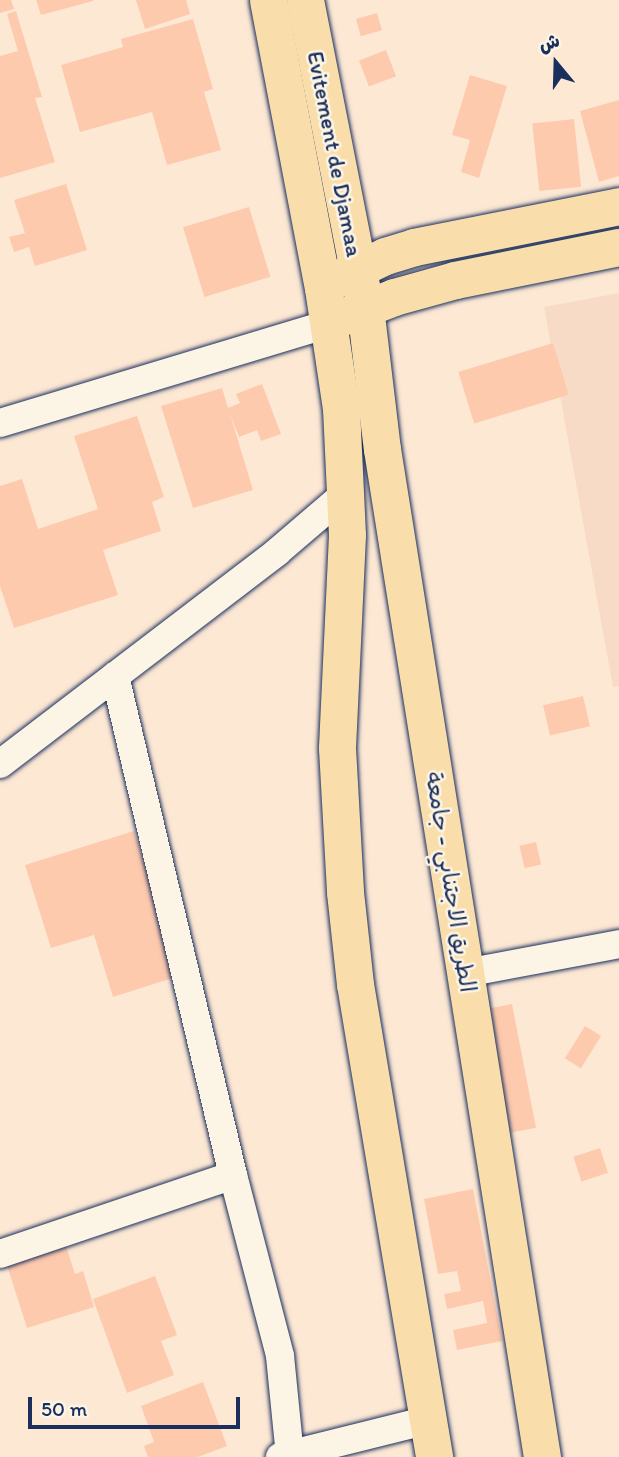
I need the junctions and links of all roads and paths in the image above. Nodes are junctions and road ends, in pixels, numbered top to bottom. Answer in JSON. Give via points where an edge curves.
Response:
{"nodes":[{"id":1,"x":268,"y":0,"type":"edge"},
{"id":2,"x":305,"y":0,"type":"edge"},
{"id":3,"x":619,"y":206,"type":"edge"},
{"id":4,"x":619,"y":247,"type":"edge"},
{"id":5,"x":358,"y":268,"type":"junction"},
{"id":6,"x":326,"y":306,"type":"junction"},
{"id":7,"x":365,"y":307,"type":"junction"},
{"id":8,"x":0,"y":423,"type":"edge"},
{"id":9,"x":347,"y":492,"type":"junction"},
{"id":10,"x":115,"y":676,"type":"junction"},
{"id":11,"x":0,"y":764,"type":"edge"},
{"id":12,"x":619,"y":944,"type":"edge"},
{"id":13,"x":466,"y":973,"type":"junction"},
{"id":14,"x":233,"y":1175,"type":"junction"},
{"id":15,"x":0,"y":1254,"type":"edge"},
{"id":16,"x":428,"y":1420,"type":"junction"},
{"id":17,"x":287,"y":1456,"type":"edge"},
{"id":18,"x":434,"y":1457,"type":"edge"},
{"id":19,"x":542,"y":1457,"type":"edge"}],
"edges":[{"from":1,"to":6,"type":"main road"},
{"from":2,"to":5,"type":"main road","name":"Evitement de Djamaa"},
{"from":3,"to":5,"type":"main road","via":[[414,247]]},
{"from":4,"to":7,"type":"main road","via":[[455,280]]},
{"from":5,"to":6,"type":"main road"},
{"from":5,"to":7,"type":"main road","name":"Evitement de Djamaa"},
{"from":6,"to":7,"type":"main road"},
{"from":6,"to":8,"type":"street"},
{"from":6,"to":9,"type":"main road"},
{"from":7,"to":13,"type":"main road","name":"الطريق الاجتنابي - جامعة","via":[[382,449]]},
{"from":9,"to":10,"type":"street","via":[[277,552]]},
{"from":9,"to":16,"type":"main road","via":[[337,748],[345,892],[355,984]]},
{"from":10,"to":11,"type":"street"},
{"from":10,"to":14,"type":"street"},
{"from":12,"to":13,"type":"street"},
{"from":13,"to":19,"type":"main road","name":"الطريق الاجتنابي - جامعة"},
{"from":14,"to":15,"type":"street"},
{"from":14,"to":17,"type":"street","via":[[280,1356]]},
{"from":16,"to":17,"type":"street"},
{"from":16,"to":18,"type":"main road"}]}
